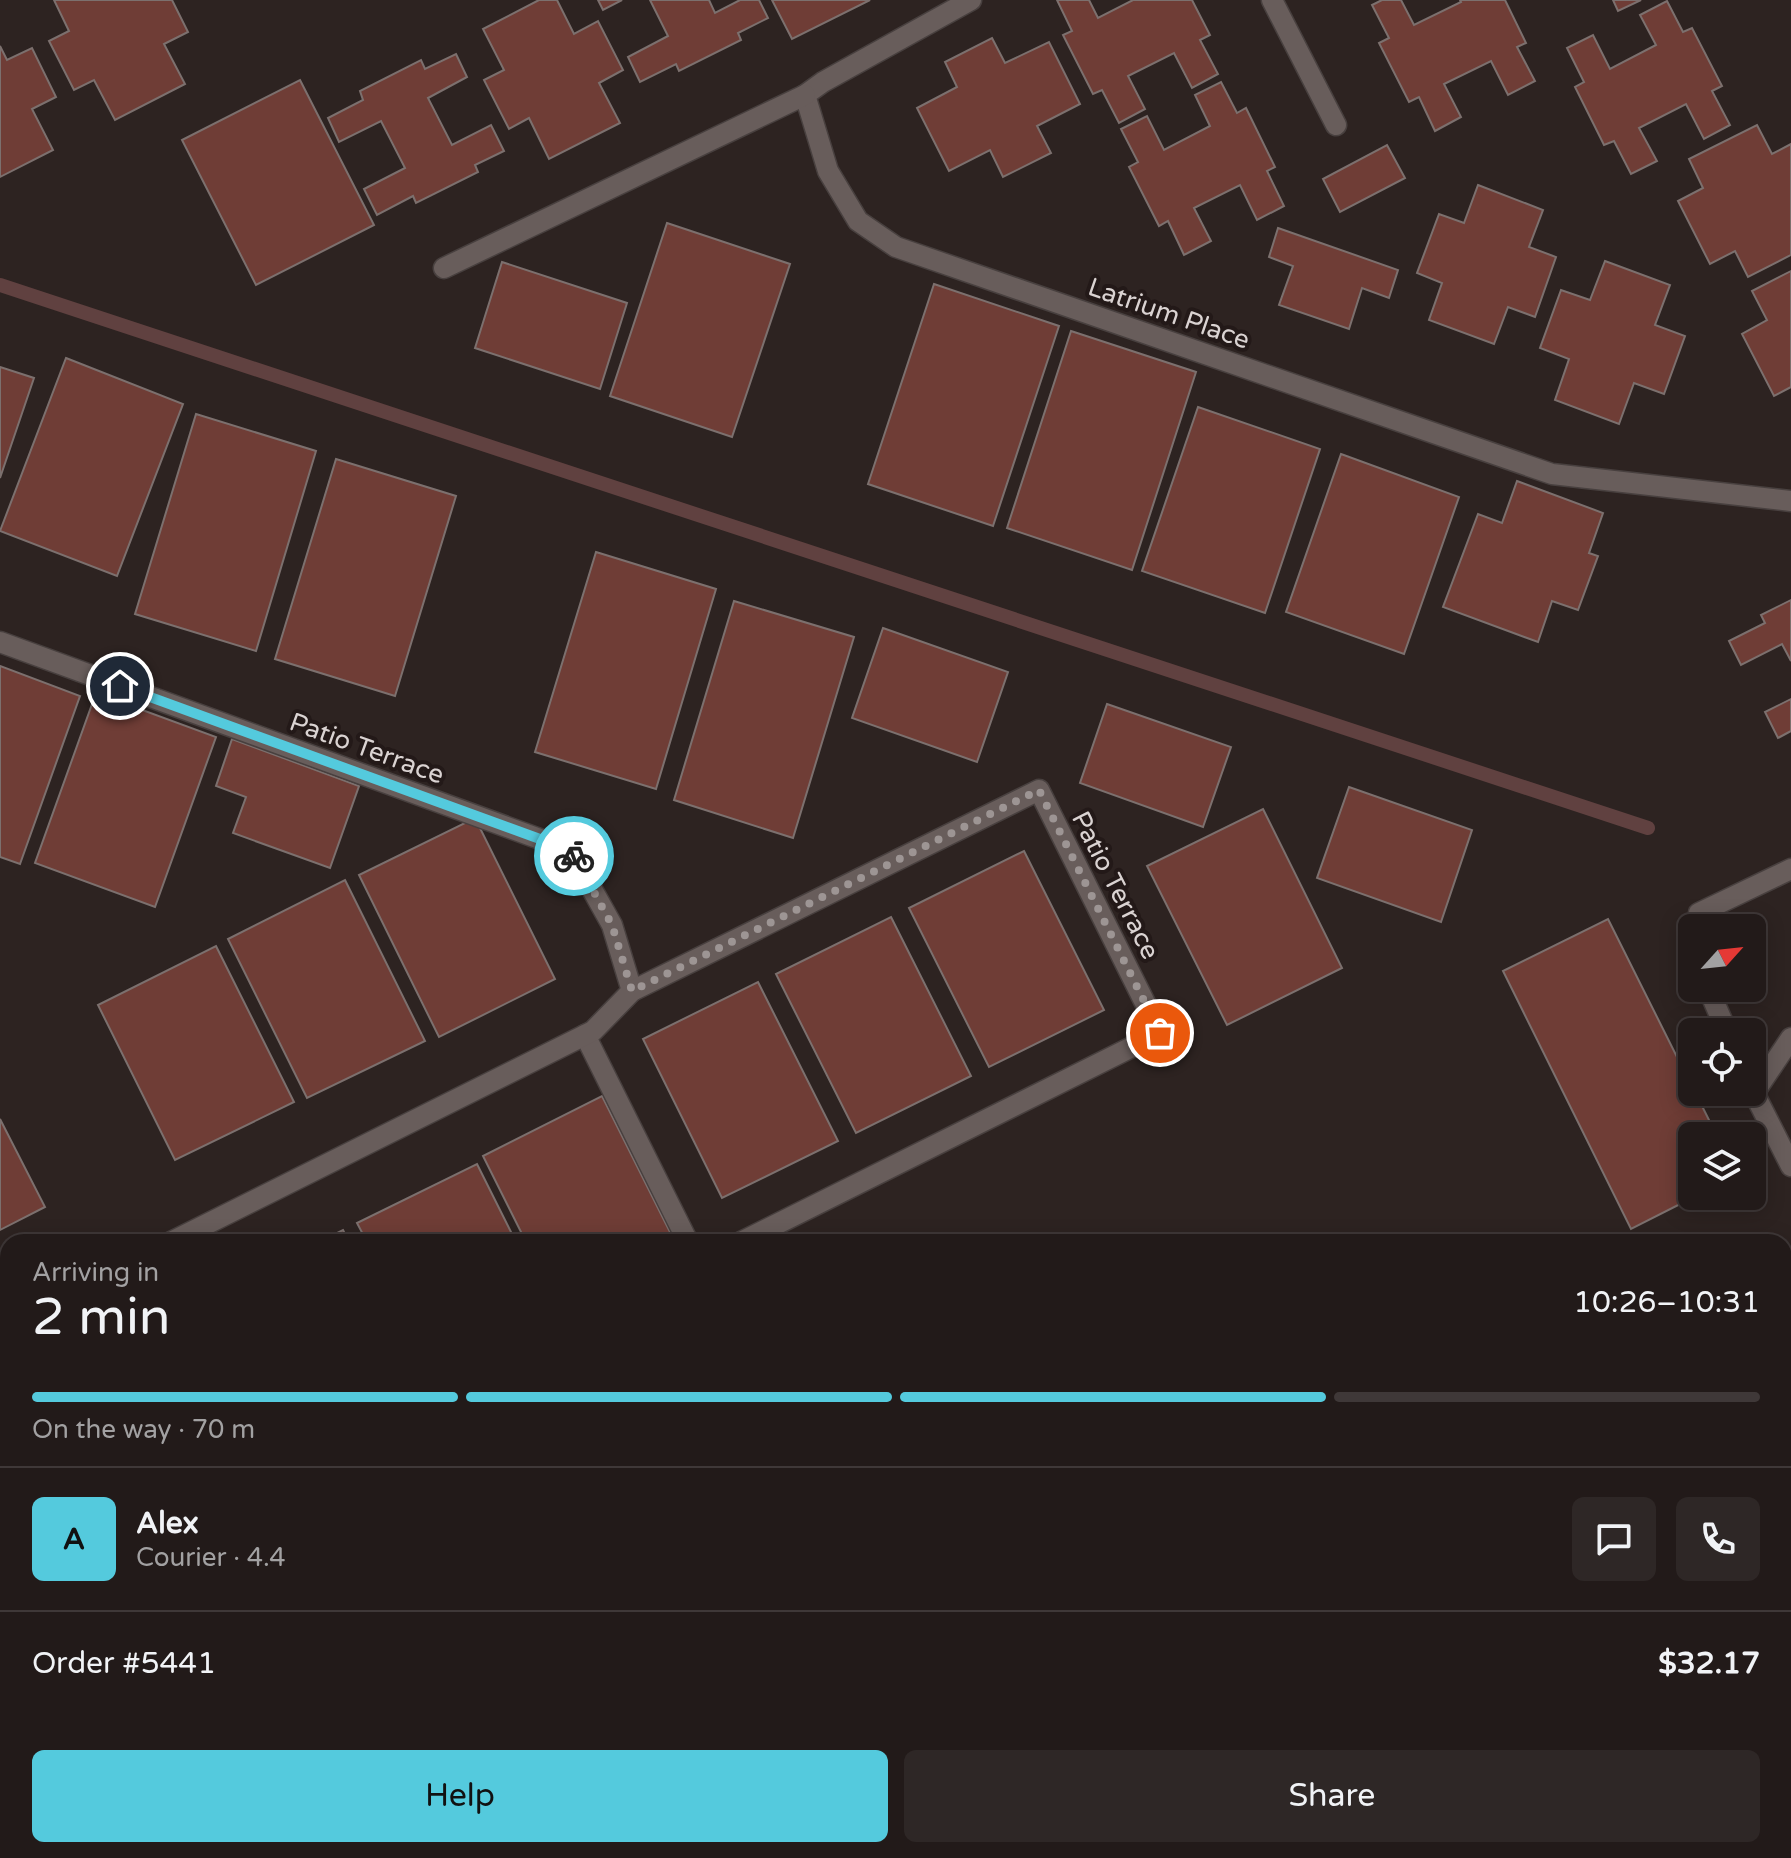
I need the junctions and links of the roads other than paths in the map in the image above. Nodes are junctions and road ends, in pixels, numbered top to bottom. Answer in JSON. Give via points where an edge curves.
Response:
{"nodes":[{"id":1,"x":971,"y":0,"type":"edge"},
{"id":2,"x":1272,"y":0,"type":"edge"},
{"id":3,"x":805,"y":95,"type":"junction"},
{"id":4,"x":1336,"y":125,"type":"dead end"},
{"id":5,"x":444,"y":268,"type":"dead end"},
{"id":6,"x":1791,"y":501,"type":"edge"},
{"id":7,"x":0,"y":642,"type":"edge"},
{"id":8,"x":1791,"y":869,"type":"edge"},
{"id":9,"x":1699,"y":914,"type":"edge"},
{"id":10,"x":632,"y":991,"type":"junction"},
{"id":11,"x":585,"y":1035,"type":"junction"},
{"id":12,"x":1791,"y":1038,"type":"edge"},
{"id":13,"x":1766,"y":1073,"type":"edge"},
{"id":14,"x":1761,"y":1106,"type":"edge"},
{"id":15,"x":1791,"y":1166,"type":"edge"},
{"id":16,"x":187,"y":1234,"type":"edge"},
{"id":17,"x":684,"y":1234,"type":"edge"},
{"id":18,"x":757,"y":1234,"type":"edge"}],
"edges":[{"from":1,"to":3,"type":"lane"},
{"from":2,"to":4,"type":"lane"},
{"from":3,"to":5,"type":"lane"},
{"from":3,"to":6,"type":"lane","name":"Latrium Place","via":[[828,171],[858,221],[896,247],[1552,474]]},
{"from":7,"to":10,"type":"lane","name":"Patio Terrace","via":[[570,850],[612,925]]},
{"from":8,"to":9,"type":"lane"},
{"from":10,"to":11,"type":"lane","name":"Patio Terrace"},
{"from":10,"to":18,"type":"lane","name":"Patio Terrace","via":[[1039,790],[1160,1033]]},
{"from":11,"to":16,"type":"lane","name":"Patio Terrace"},
{"from":11,"to":17,"type":"lane"},
{"from":12,"to":13,"type":"lane"},
{"from":14,"to":15,"type":"lane"}]}
